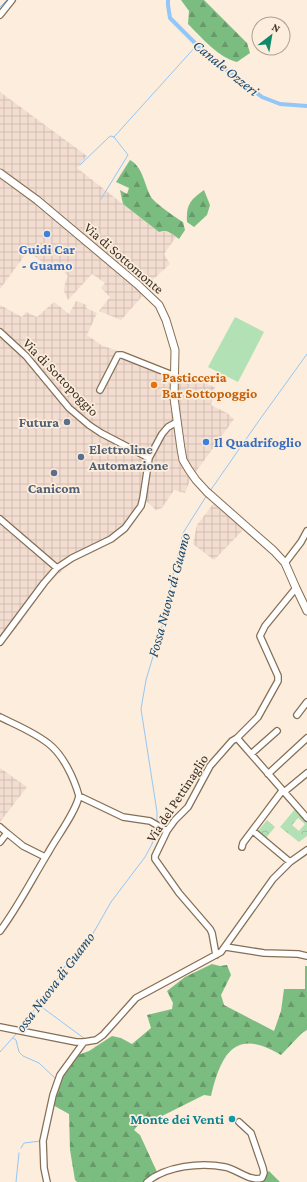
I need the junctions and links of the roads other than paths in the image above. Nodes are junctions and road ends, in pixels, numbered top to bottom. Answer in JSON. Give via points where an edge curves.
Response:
{"nodes":[{"id":1,"x":12,"y":0,"type":"edge"},
{"id":2,"x":0,"y":15,"type":"edge"},
{"id":3,"x":0,"y":173,"type":"edge"},
{"id":4,"x":0,"y":332,"type":"edge"},
{"id":5,"x":175,"y":376,"type":"junction"},
{"id":6,"x":100,"y":390,"type":"dead end"},
{"id":7,"x":177,"y":422,"type":"junction"},
{"id":8,"x":149,"y":458,"type":"junction"},
{"id":9,"x":0,"y":519,"type":"edge"},
{"id":10,"x":307,"y":531,"type":"edge"},
{"id":11,"x":285,"y":563,"type":"junction"},
{"id":12,"x":57,"y":568,"type":"junction"},
{"id":13,"x":296,"y":588,"type":"junction"},
{"id":14,"x":307,"y":611,"type":"edge"},
{"id":15,"x":0,"y":642,"type":"edge"},
{"id":16,"x":307,"y":702,"type":"edge"},
{"id":17,"x":297,"y":715,"type":"dead end"},
{"id":18,"x":0,"y":717,"type":"edge"},
{"id":19,"x":277,"y":731,"type":"dead end"},
{"id":20,"x":237,"y":738,"type":"junction"},
{"id":21,"x":307,"y":738,"type":"edge"},
{"id":22,"x":251,"y":754,"type":"junction"},
{"id":23,"x":307,"y":773,"type":"edge"},
{"id":24,"x":268,"y":774,"type":"junction"},
{"id":25,"x":283,"y":792,"type":"junction"},
{"id":26,"x":78,"y":796,"type":"junction"},
{"id":27,"x":307,"y":818,"type":"edge"},
{"id":28,"x":0,"y":827,"type":"edge"},
{"id":29,"x":167,"y":831,"type":"junction"},
{"id":30,"x":253,"y":831,"type":"junction"},
{"id":31,"x":7,"y":833,"type":"junction"},
{"id":32,"x":0,"y":842,"type":"edge"},
{"id":33,"x":242,"y":847,"type":"dead end"},
{"id":34,"x":307,"y":850,"type":"edge"},
{"id":35,"x":45,"y":857,"type":"junction"},
{"id":36,"x":290,"y":862,"type":"junction"},
{"id":37,"x":0,"y":931,"type":"edge"},
{"id":38,"x":226,"y":947,"type":"junction"},
{"id":39,"x":216,"y":955,"type":"junction"},
{"id":40,"x":307,"y":956,"type":"edge"},
{"id":41,"x":0,"y":1028,"type":"edge"},
{"id":42,"x":84,"y":1042,"type":"junction"},
{"id":43,"x":239,"y":1122,"type":"dead end"},
{"id":44,"x":47,"y":1182,"type":"edge"},
{"id":45,"x":147,"y":1182,"type":"edge"}],
"edges":[{"from":1,"to":2,"type":"street"},
{"from":3,"to":5,"type":"main road","name":"Via di Sottomonte","via":[[37,200],[159,305],[175,350]]},
{"from":4,"to":8,"type":"street","name":"Via di Sottopoggio","via":[[26,356],[69,408],[88,425]]},
{"from":5,"to":6,"type":"street","via":[[118,355]]},
{"from":5,"to":7,"type":"main road","name":"Via di Sottomonte"},
{"from":7,"to":8,"type":"street","via":[[168,427]]},
{"from":7,"to":11,"type":"main road","name":"Via di Sottomonte","via":[[183,460],[196,480]]},
{"from":8,"to":12,"type":"street","via":[[144,498],[125,528],[111,539]]},
{"from":9,"to":12,"type":"street"},
{"from":10,"to":11,"type":"street"},
{"from":11,"to":13,"type":"main road","name":"Via di Sottomonte"},
{"from":12,"to":15,"type":"street"},
{"from":13,"to":14,"type":"main road","name":"Via di Sottomonte"},
{"from":13,"to":20,"type":"street","name":"Via del Pettinaglio","via":[[260,636],[278,676],[278,682],[258,718]]},
{"from":16,"to":17,"type":"street"},
{"from":18,"to":26,"type":"street","via":[[49,744],[69,770]]},
{"from":19,"to":22,"type":"street"},
{"from":20,"to":22,"type":"street"},
{"from":20,"to":29,"type":"street","name":"Via del Pettinaglio","via":[[212,763],[188,807]]},
{"from":21,"to":24,"type":"street"},
{"from":22,"to":24,"type":"street"},
{"from":23,"to":25,"type":"street"},
{"from":24,"to":25,"type":"street"},
{"from":25,"to":27,"type":"street"},
{"from":25,"to":30,"type":"street"},
{"from":26,"to":29,"type":"street","via":[[123,817],[150,821]]},
{"from":26,"to":35,"type":"street","via":[[77,803]]},
{"from":28,"to":31,"type":"street"},
{"from":29,"to":39,"type":"street","name":"Via del Pettinaglio","via":[[155,859],[179,893],[210,929]]},
{"from":30,"to":33,"type":"street"},
{"from":30,"to":36,"type":"street"},
{"from":31,"to":32,"type":"street"},
{"from":31,"to":35,"type":"street","via":[[23,846]]},
{"from":34,"to":36,"type":"street"},
{"from":35,"to":37,"type":"street"},
{"from":36,"to":38,"type":"street","via":[[273,879]]},
{"from":38,"to":39,"type":"street"},
{"from":38,"to":40,"type":"street"},
{"from":39,"to":42,"type":"street","via":[[136,998],[96,1040]]},
{"from":41,"to":42,"type":"street"},
{"from":42,"to":44,"type":"street","via":[[60,1075],[53,1094],[43,1141]]},
{"from":43,"to":45,"type":"street","via":[[250,1133],[263,1168],[262,1178],[247,1178],[225,1167],[195,1165],[164,1172]]}]}
